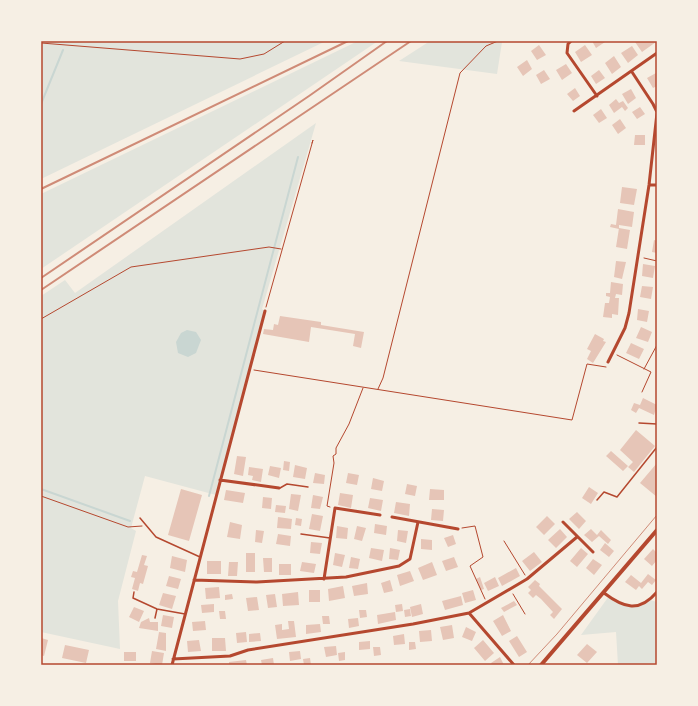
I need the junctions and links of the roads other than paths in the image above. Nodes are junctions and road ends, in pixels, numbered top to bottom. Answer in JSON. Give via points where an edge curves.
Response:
{"nodes":[{"id":1,"x":571,"y":41,"type":"edge"},
{"id":2,"x":657,"y":53,"type":"edge"},
{"id":3,"x":632,"y":72,"type":"junction"},
{"id":4,"x":597,"y":96,"type":"junction"},
{"id":5,"x":574,"y":111,"type":"dead end"},
{"id":6,"x":657,"y":113,"type":"edge"},
{"id":7,"x":649,"y":185,"type":"junction"},
{"id":8,"x":657,"y":185,"type":"edge"},
{"id":9,"x":265,"y":311,"type":"road end"},
{"id":10,"x":608,"y":362,"type":"dead end"},
{"id":11,"x":639,"y":423,"type":"dead end"},
{"id":12,"x":657,"y":424,"type":"edge"},
{"id":13,"x":657,"y":447,"type":"edge"},
{"id":14,"x":220,"y":480,"type":"junction"},
{"id":15,"x":308,"y":487,"type":"dead end"},
{"id":16,"x":279,"y":488,"type":"joint"},
{"id":17,"x":597,"y":500,"type":"dead end"},
{"id":18,"x":380,"y":515,"type":"dead end"},
{"id":19,"x":392,"y":517,"type":"dead end"},
{"id":20,"x":140,"y":518,"type":"dead end"},
{"id":21,"x":418,"y":522,"type":"junction"},
{"id":22,"x":563,"y":522,"type":"dead end"},
{"id":23,"x":458,"y":529,"type":"road end"},
{"id":24,"x":657,"y":530,"type":"edge"},
{"id":25,"x":301,"y":534,"type":"dead end"},
{"id":26,"x":577,"y":537,"type":"junction"},
{"id":27,"x":330,"y":538,"type":"junction"},
{"id":28,"x":593,"y":552,"type":"dead end"},
{"id":29,"x":200,"y":557,"type":"junction"},
{"id":30,"x":324,"y":579,"type":"junction"},
{"id":31,"x":194,"y":580,"type":"junction"},
{"id":32,"x":134,"y":592,"type":"dead end"},
{"id":33,"x":657,"y":592,"type":"edge"},
{"id":34,"x":604,"y":593,"type":"junction"},
{"id":35,"x":157,"y":609,"type":"junction"},
{"id":36,"x":469,"y":613,"type":"junction"},
{"id":37,"x":185,"y":614,"type":"junction"},
{"id":38,"x":155,"y":618,"type":"dead end"},
{"id":39,"x":173,"y":659,"type":"junction"},
{"id":40,"x":172,"y":665,"type":"edge"},
{"id":41,"x":514,"y":665,"type":"edge"},
{"id":42,"x":541,"y":665,"type":"edge"}],
"edges":[{"from":1,"to":4,"type":"street","via":[[567,53]]},
{"from":2,"to":3,"type":"street"},
{"from":3,"to":4,"type":"street"},
{"from":3,"to":6,"type":"street"},
{"from":4,"to":5,"type":"street"},
{"from":6,"to":7,"type":"street"},
{"from":7,"to":8,"type":"street"},
{"from":7,"to":10,"type":"street","via":[[629,313]]},
{"from":9,"to":14,"type":"street"},
{"from":11,"to":12,"type":"lane"},
{"from":13,"to":17,"type":"lane","via":[[617,497],[604,492]]},
{"from":14,"to":16,"type":"street"},
{"from":14,"to":29,"type":"street"},
{"from":15,"to":16,"type":"lane","via":[[287,484]]},
{"from":18,"to":27,"type":"street","via":[[335,508]]},
{"from":19,"to":21,"type":"street"},
{"from":20,"to":29,"type":"lane","via":[[156,538]]},
{"from":21,"to":23,"type":"street"},
{"from":21,"to":30,"type":"street","via":[[410,559],[399,566]]},
{"from":22,"to":26,"type":"street"},
{"from":24,"to":34,"type":"street"},
{"from":25,"to":27,"type":"lane"},
{"from":26,"to":28,"type":"street"},
{"from":26,"to":36,"type":"street","via":[[527,579]]},
{"from":27,"to":30,"type":"street"},
{"from":29,"to":31,"type":"street"},
{"from":30,"to":31,"type":"street","via":[[257,582]]},
{"from":31,"to":37,"type":"street"},
{"from":32,"to":35,"type":"lane","via":[[132,598]]},
{"from":33,"to":34,"type":"street","via":[[650,600],[640,605],[624,606]]},
{"from":34,"to":42,"type":"street"},
{"from":35,"to":37,"type":"lane"},
{"from":35,"to":38,"type":"lane"},
{"from":36,"to":39,"type":"street","via":[[248,650],[230,656]]},
{"from":36,"to":41,"type":"street"},
{"from":37,"to":39,"type":"street"},
{"from":39,"to":40,"type":"street"}]}
